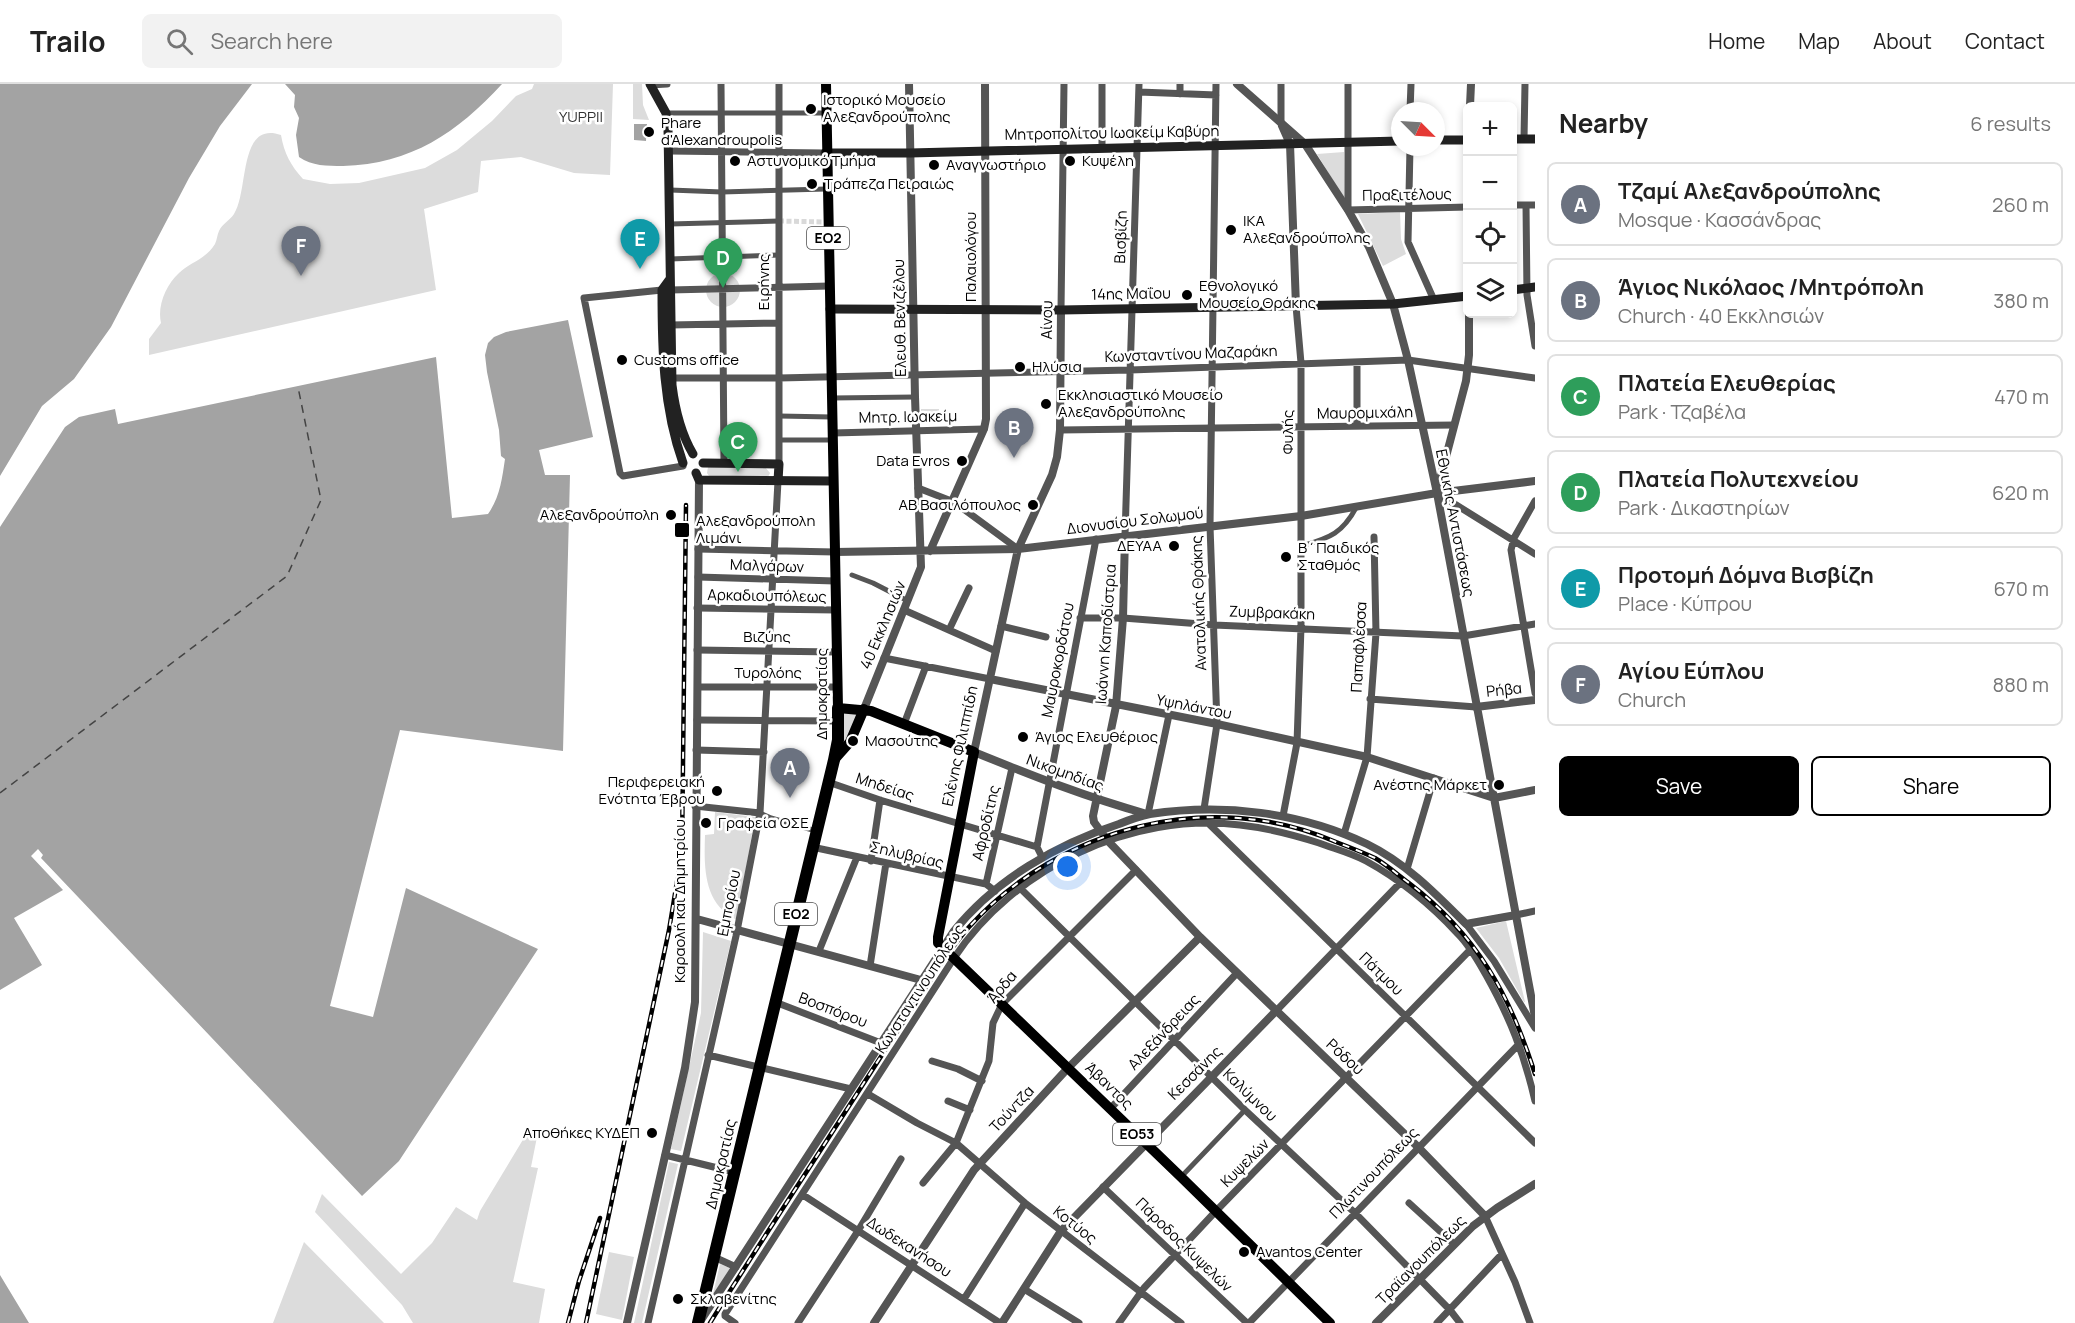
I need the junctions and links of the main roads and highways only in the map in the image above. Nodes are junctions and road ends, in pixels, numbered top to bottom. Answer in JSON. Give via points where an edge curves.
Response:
{"nodes":[{"id":1,"x":650,"y":84,"type":"edge"},
{"id":2,"x":825,"y":84,"type":"edge"},
{"id":3,"x":1517,"y":139,"type":"edge"},
{"id":4,"x":1535,"y":139,"type":"edge"},
{"id":5,"x":1445,"y":140,"type":"edge"},
{"id":6,"x":1463,"y":140,"type":"edge"},
{"id":7,"x":1391,"y":141,"type":"edge"},
{"id":8,"x":825,"y":153,"type":"junction"},
{"id":9,"x":666,"y":290,"type":"junction"},
{"id":10,"x":1463,"y":296,"type":"edge"},
{"id":11,"x":830,"y":309,"type":"junction"},
{"id":12,"x":668,"y":378,"type":"junction"},
{"id":13,"x":693,"y":454,"type":"junction"},
{"id":14,"x":703,"y":463,"type":"junction"},
{"id":15,"x":683,"y":465,"type":"junction"},
{"id":16,"x":697,"y":476,"type":"junction"},
{"id":17,"x":833,"y":480,"type":"junction"},
{"id":18,"x":778,"y":481,"type":"junction"},
{"id":19,"x":838,"y":708,"type":"junction"},
{"id":20,"x":864,"y":709,"type":"junction"},
{"id":21,"x":834,"y":760,"type":"junction"},
{"id":22,"x":942,"y":948,"type":"joint"},
{"id":23,"x":699,"y":1323,"type":"edge"},
{"id":24,"x":1330,"y":1323,"type":"edge"}],
"edges":[{"from":1,"to":9,"type":"main road","via":[[666,113],[670,151],[670,279]]},
{"from":2,"to":8,"type":"main road","name":"Δημοκρατίας","number":"ΕΟ2"},
{"from":3,"to":4,"type":"main road"},
{"from":5,"to":6,"type":"main road"},
{"from":7,"to":8,"type":"main road","name":"Μητροπολίτου Ιωακείμ Καβύρη"},
{"from":8,"to":11,"type":"main road","name":"Δημοκρατίας","number":"ΕΟ2"},
{"from":9,"to":12,"type":"main road"},
{"from":9,"to":12,"type":"main road","via":[[670,325]]},
{"from":10,"to":11,"type":"main road","name":"14ης Μαΐου","via":[[1393,304],[1296,306]]},
{"from":11,"to":17,"type":"main road","name":"Δημοκρατίας","number":"ΕΟ2"},
{"from":12,"to":13,"type":"main road","via":[[678,421]]},
{"from":12,"to":15,"type":"main road","via":[[672,429]]},
{"from":13,"to":14,"type":"main road","via":[[699,455]]},
{"from":13,"to":15,"type":"main road","via":[[685,458]]},
{"from":14,"to":16,"type":"main road"},
{"from":14,"to":18,"type":"main road","name":"Ειρήνης","via":[[779,464]]},
{"from":15,"to":16,"type":"main road","via":[[687,472]]},
{"from":16,"to":18,"type":"main road"},
{"from":17,"to":18,"type":"main road"},
{"from":17,"to":19,"type":"main road","name":"Δημοκρατίας","number":"ΕΟ2"},
{"from":19,"to":20,"type":"main road"},
{"from":19,"to":21,"type":"highway","name":"Δημοκρατίας","number":"ΕΟ2"},
{"from":20,"to":21,"type":"main road","via":[[850,741]]},
{"from":20,"to":22,"type":"main road","name":"Ελένης Φιλιππίδη","via":[[974,752],[938,937]]},
{"from":21,"to":23,"type":"highway","name":"Δημοκρατίας","number":"ΕΟ2"},
{"from":22,"to":24,"type":"main road","name":"Άβαντος","number":"ΕΟ53"}]}
